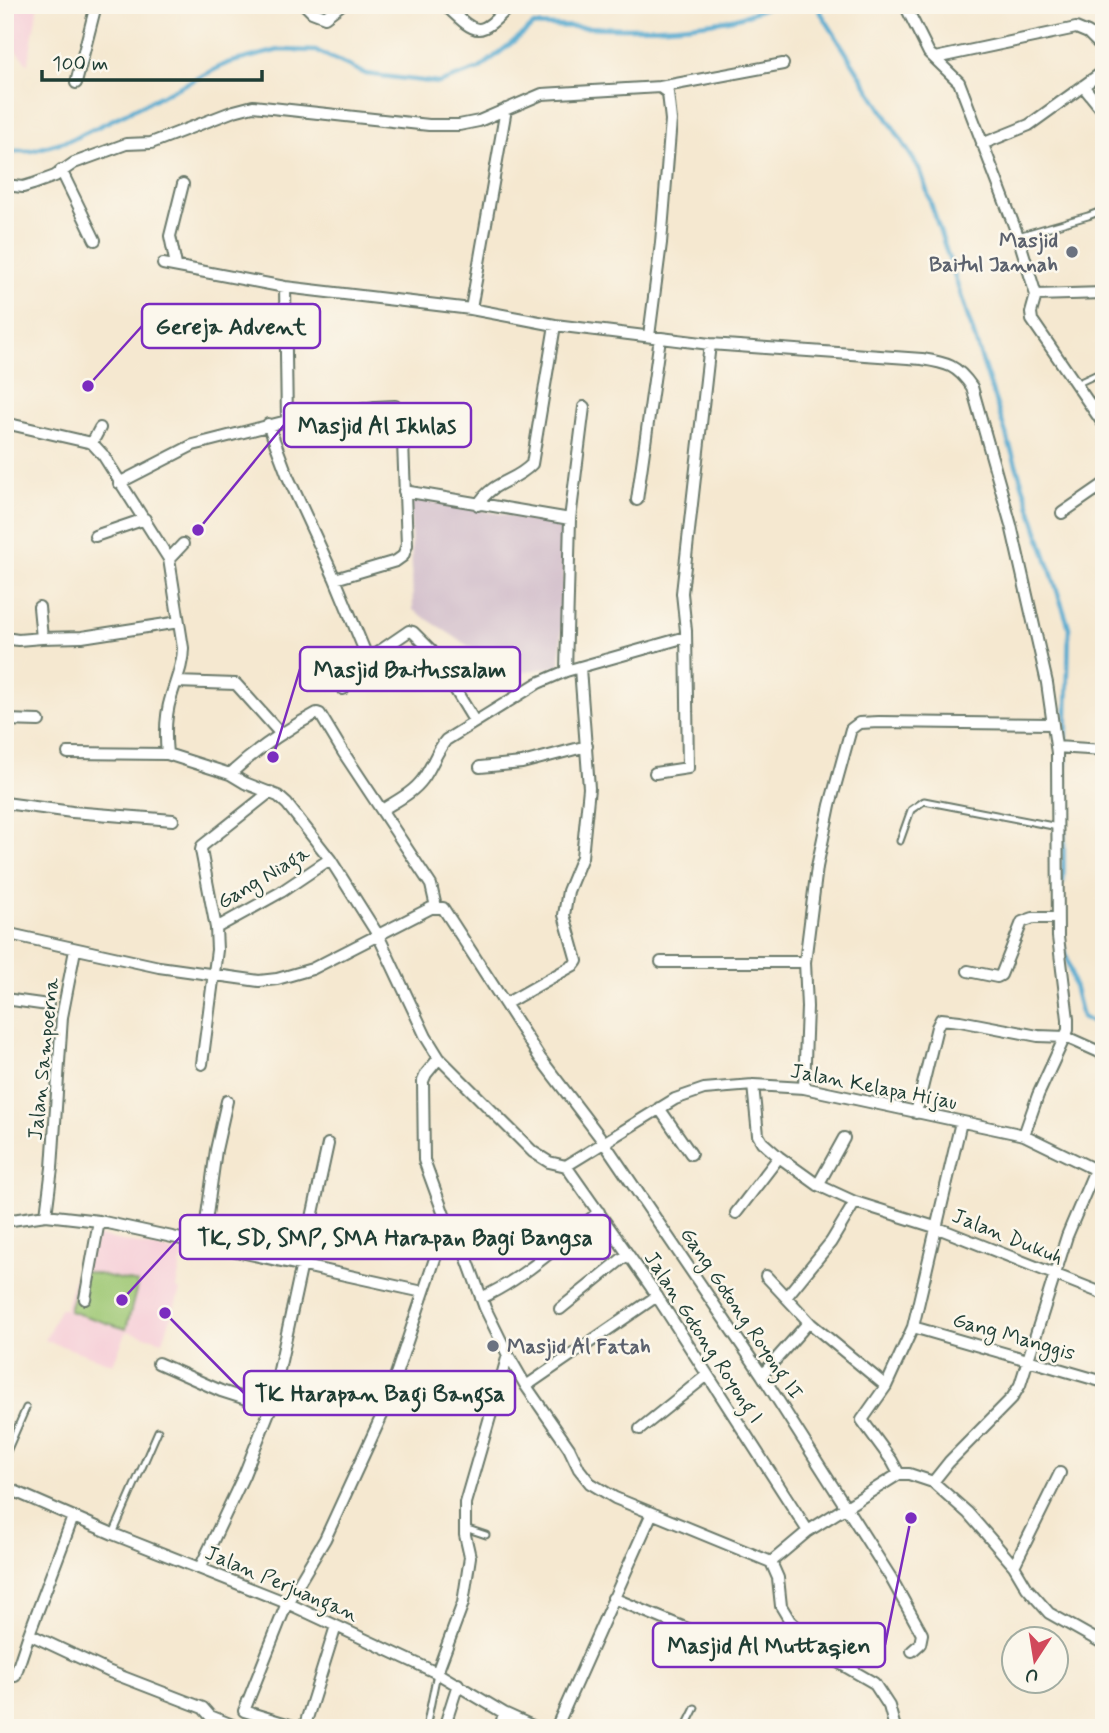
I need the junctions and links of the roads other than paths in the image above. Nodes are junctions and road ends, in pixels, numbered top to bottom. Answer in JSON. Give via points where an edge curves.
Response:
{"nodes":[{"id":1,"x":96,"y":5,"type":"edge"},
{"id":2,"x":305,"y":5,"type":"edge"},
{"id":3,"x":341,"y":5,"type":"edge"},
{"id":4,"x":445,"y":5,"type":"edge"},
{"id":5,"x":511,"y":5,"type":"edge"},
{"id":6,"x":905,"y":5,"type":"edge"},
{"id":7,"x":1104,"y":49,"type":"edge"},
{"id":8,"x":935,"y":58,"type":"junction"},
{"id":9,"x":783,"y":64,"type":"dead end"},
{"id":10,"x":1104,"y":71,"type":"edge"},
{"id":11,"x":76,"y":83,"type":"dead end"},
{"id":12,"x":1083,"y":86,"type":"junction"},
{"id":13,"x":660,"y":87,"type":"junction"},
{"id":14,"x":506,"y":109,"type":"junction"},
{"id":15,"x":1104,"y":112,"type":"edge"},
{"id":16,"x":982,"y":144,"type":"junction"},
{"id":17,"x":61,"y":170,"type":"junction"},
{"id":18,"x":183,"y":184,"type":"dead end"},
{"id":19,"x":5,"y":185,"type":"edge"},
{"id":20,"x":1104,"y":209,"type":"edge"},
{"id":21,"x":1018,"y":236,"type":"junction"},
{"id":22,"x":95,"y":240,"type":"dead end"},
{"id":23,"x":163,"y":264,"type":"dead end"},
{"id":24,"x":176,"y":265,"type":"junction"},
{"id":25,"x":285,"y":287,"type":"junction"},
{"id":26,"x":1104,"y":293,"type":"edge"},
{"id":27,"x":1036,"y":295,"type":"junction"},
{"id":28,"x":471,"y":309,"type":"junction"},
{"id":29,"x":555,"y":325,"type":"junction"},
{"id":30,"x":654,"y":337,"type":"junction"},
{"id":31,"x":710,"y":344,"type":"junction"},
{"id":32,"x":1104,"y":371,"type":"edge"},
{"id":33,"x":1076,"y":384,"type":"junction"},
{"id":34,"x":584,"y":407,"type":"dead end"},
{"id":35,"x":287,"y":421,"type":"junction"},
{"id":36,"x":5,"y":423,"type":"edge"},
{"id":37,"x":268,"y":424,"type":"junction"},
{"id":38,"x":1104,"y":425,"type":"edge"},
{"id":39,"x":100,"y":428,"type":"dead end"},
{"id":40,"x":92,"y":443,"type":"junction"},
{"id":41,"x":120,"y":483,"type":"junction"},
{"id":42,"x":1104,"y":484,"type":"edge"},
{"id":43,"x":404,"y":491,"type":"junction"},
{"id":44,"x":637,"y":500,"type":"dead end"},
{"id":45,"x":478,"y":505,"type":"junction"},
{"id":46,"x":1062,"y":513,"type":"dead end"},
{"id":47,"x":145,"y":519,"type":"junction"},
{"id":48,"x":570,"y":519,"type":"junction"},
{"id":49,"x":95,"y":536,"type":"dead end"},
{"id":50,"x":183,"y":544,"type":"dead end"},
{"id":51,"x":169,"y":559,"type":"junction"},
{"id":52,"x":335,"y":579,"type":"junction"},
{"id":53,"x":39,"y":607,"type":"dead end"},
{"id":54,"x":179,"y":622,"type":"junction"},
{"id":55,"x":686,"y":637,"type":"junction"},
{"id":56,"x":5,"y":638,"type":"edge"},
{"id":57,"x":42,"y":638,"type":"junction"},
{"id":58,"x":369,"y":659,"type":"junction"},
{"id":59,"x":580,"y":668,"type":"junction"},
{"id":60,"x":566,"y":671,"type":"junction"},
{"id":61,"x":176,"y":682,"type":"junction"},
{"id":62,"x":343,"y":689,"type":"dead end"},
{"id":63,"x":5,"y":720,"type":"edge"},
{"id":64,"x":39,"y":721,"type":"dead end"},
{"id":65,"x":475,"y":722,"type":"junction"},
{"id":66,"x":1052,"y":724,"type":"junction"},
{"id":67,"x":280,"y":733,"type":"junction"},
{"id":68,"x":587,"y":746,"type":"junction"},
{"id":69,"x":1059,"y":747,"type":"junction"},
{"id":70,"x":1103,"y":750,"type":"edge"},
{"id":71,"x":68,"y":753,"type":"dead end"},
{"id":72,"x":167,"y":754,"type":"junction"},
{"id":73,"x":480,"y":767,"type":"dead end"},
{"id":74,"x":656,"y":773,"type":"dead end"},
{"id":75,"x":230,"y":774,"type":"junction"},
{"id":76,"x":270,"y":792,"type":"junction"},
{"id":77,"x":5,"y":803,"type":"edge"},
{"id":78,"x":382,"y":810,"type":"junction"},
{"id":79,"x":173,"y":820,"type":"dead end"},
{"id":80,"x":1058,"y":827,"type":"junction"},
{"id":81,"x":900,"y":841,"type":"dead end"},
{"id":82,"x":330,"y":859,"type":"junction"},
{"id":83,"x":436,"y":907,"type":"junction"},
{"id":84,"x":1057,"y":918,"type":"junction"},
{"id":85,"x":216,"y":928,"type":"junction"},
{"id":86,"x":5,"y":933,"type":"edge"},
{"id":87,"x":378,"y":935,"type":"junction"},
{"id":88,"x":75,"y":950,"type":"junction"},
{"id":89,"x":661,"y":962,"type":"dead end"},
{"id":90,"x":805,"y":962,"type":"junction"},
{"id":91,"x":968,"y":971,"type":"dead end"},
{"id":92,"x":214,"y":976,"type":"junction"},
{"id":93,"x":5,"y":999,"type":"edge"},
{"id":94,"x":505,"y":1004,"type":"junction"},
{"id":95,"x":48,"y":1005,"type":"dead end"},
{"id":96,"x":1066,"y":1037,"type":"junction"},
{"id":97,"x":1104,"y":1054,"type":"edge"},
{"id":98,"x":439,"y":1058,"type":"junction"},
{"id":99,"x":202,"y":1064,"type":"dead end"},
{"id":100,"x":752,"y":1084,"type":"junction"},
{"id":101,"x":804,"y":1088,"type":"junction"},
{"id":102,"x":227,"y":1101,"type":"dead end"},
{"id":103,"x":659,"y":1108,"type":"junction"},
{"id":104,"x":916,"y":1113,"type":"junction"},
{"id":105,"x":961,"y":1122,"type":"junction"},
{"id":106,"x":1024,"y":1135,"type":"junction"},
{"id":107,"x":844,"y":1138,"type":"dead end"},
{"id":108,"x":603,"y":1141,"type":"junction"},
{"id":109,"x":328,"y":1144,"type":"dead end"},
{"id":110,"x":691,"y":1154,"type":"dead end"},
{"id":111,"x":779,"y":1157,"type":"junction"},
{"id":112,"x":566,"y":1166,"type":"junction"},
{"id":113,"x":1100,"y":1172,"type":"edge"},
{"id":114,"x":818,"y":1185,"type":"junction"},
{"id":115,"x":855,"y":1202,"type":"junction"},
{"id":116,"x":599,"y":1212,"type":"junction"},
{"id":117,"x":736,"y":1213,"type":"dead end"},
{"id":118,"x":46,"y":1215,"type":"junction"},
{"id":119,"x":5,"y":1221,"type":"edge"},
{"id":120,"x":99,"y":1221,"type":"junction"},
{"id":121,"x":447,"y":1223,"type":"junction"},
{"id":122,"x":938,"y":1228,"type":"junction"},
{"id":123,"x":203,"y":1244,"type":"junction"},
{"id":124,"x":628,"y":1254,"type":"junction"},
{"id":125,"x":303,"y":1265,"type":"junction"},
{"id":126,"x":766,"y":1276,"type":"dead end"},
{"id":127,"x":1053,"y":1276,"type":"junction"},
{"id":128,"x":423,"y":1292,"type":"junction"},
{"id":129,"x":1104,"y":1294,"type":"edge"},
{"id":130,"x":657,"y":1296,"type":"junction"},
{"id":131,"x":786,"y":1296,"type":"junction"},
{"id":132,"x":481,"y":1298,"type":"junction"},
{"id":133,"x":85,"y":1299,"type":"dead end"},
{"id":134,"x":559,"y":1309,"type":"dead end"},
{"id":135,"x":809,"y":1322,"type":"junction"},
{"id":136,"x":913,"y":1328,"type":"junction"},
{"id":137,"x":508,"y":1355,"type":"junction"},
{"id":138,"x":1028,"y":1360,"type":"junction"},
{"id":139,"x":158,"y":1363,"type":"dead end"},
{"id":140,"x":762,"y":1375,"type":"junction"},
{"id":141,"x":706,"y":1376,"type":"junction"},
{"id":142,"x":1104,"y":1382,"type":"edge"},
{"id":143,"x":886,"y":1385,"type":"junction"},
{"id":144,"x":526,"y":1387,"type":"junction"},
{"id":145,"x":271,"y":1407,"type":"junction"},
{"id":146,"x":26,"y":1408,"type":"dead end"},
{"id":147,"x":640,"y":1429,"type":"dead end"},
{"id":148,"x":158,"y":1431,"type":"dead end"},
{"id":149,"x":5,"y":1456,"type":"edge"},
{"id":150,"x":1060,"y":1473,"type":"dead end"},
{"id":151,"x":899,"y":1474,"type":"junction"},
{"id":152,"x":933,"y":1482,"type":"junction"},
{"id":153,"x":5,"y":1487,"type":"edge"},
{"id":154,"x":844,"y":1508,"type":"junction"},
{"id":155,"x":652,"y":1513,"type":"junction"},
{"id":156,"x":74,"y":1517,"type":"junction"},
{"id":157,"x":465,"y":1528,"type":"junction"},
{"id":158,"x":808,"y":1531,"type":"junction"},
{"id":159,"x":113,"y":1534,"type":"junction"},
{"id":160,"x":486,"y":1535,"type":"dead end"},
{"id":161,"x":771,"y":1562,"type":"junction"},
{"id":162,"x":1014,"y":1566,"type":"junction"},
{"id":163,"x":200,"y":1568,"type":"junction"},
{"id":164,"x":612,"y":1598,"type":"junction"},
{"id":165,"x":287,"y":1603,"type":"junction"},
{"id":166,"x":337,"y":1626,"type":"junction"},
{"id":167,"x":29,"y":1634,"type":"junction"},
{"id":168,"x":724,"y":1644,"type":"dead end"},
{"id":169,"x":1104,"y":1644,"type":"edge"},
{"id":170,"x":912,"y":1651,"type":"dead end"},
{"id":171,"x":437,"y":1673,"type":"junction"},
{"id":172,"x":15,"y":1676,"type":"dead end"},
{"id":173,"x":458,"y":1684,"type":"junction"},
{"id":174,"x":695,"y":1708,"type":"dead end"},
{"id":175,"x":244,"y":1711,"type":"junction"},
{"id":176,"x":504,"y":1713,"type":"junction"},
{"id":177,"x":236,"y":1727,"type":"edge"},
{"id":178,"x":302,"y":1728,"type":"edge"},
{"id":179,"x":426,"y":1728,"type":"edge"},
{"id":180,"x":444,"y":1728,"type":"edge"},
{"id":181,"x":500,"y":1728,"type":"edge"},
{"id":182,"x":537,"y":1728,"type":"edge"},
{"id":183,"x":556,"y":1728,"type":"edge"},
{"id":184,"x":685,"y":1728,"type":"edge"},
{"id":185,"x":895,"y":1728,"type":"edge"}],
"edges":[{"from":1,"to":11,"type":"street"},
{"from":2,"to":3,"type":"street","via":[[325,17]]},
{"from":4,"to":5,"type":"street","via":[[476,29],[487,28]]},
{"from":6,"to":8,"type":"street","via":[[923,44]]},
{"from":7,"to":8,"type":"street","via":[[1083,29],[1067,28]]},
{"from":8,"to":16,"type":"street","via":[[960,82]]},
{"from":9,"to":13,"type":"street"},
{"from":10,"to":12,"type":"street"},
{"from":12,"to":15,"type":"street"},
{"from":12,"to":16,"type":"street","via":[[1029,125]]},
{"from":13,"to":14,"type":"street","via":[[541,94]]},
{"from":13,"to":30,"type":"street","via":[[668,93],[671,120]]},
{"from":14,"to":17,"type":"street","via":[[459,125],[429,125],[253,106],[151,143],[126,144]]},
{"from":14,"to":28,"type":"street"},
{"from":16,"to":21,"type":"street"},
{"from":17,"to":19,"type":"street","via":[[23,187]]},
{"from":17,"to":22,"type":"street"},
{"from":18,"to":24,"type":"street","via":[[170,236]]},
{"from":20,"to":21,"type":"lane"},
{"from":21,"to":27,"type":"street"},
{"from":23,"to":24,"type":"street"},
{"from":24,"to":25,"type":"street"},
{"from":25,"to":28,"type":"street"},
{"from":25,"to":35,"type":"street"},
{"from":26,"to":27,"type":"street"},
{"from":27,"to":33,"type":"street","via":[[1032,320]]},
{"from":28,"to":29,"type":"street"},
{"from":29,"to":30,"type":"street"},
{"from":29,"to":45,"type":"street","via":[[532,464],[485,492]]},
{"from":30,"to":31,"type":"street"},
{"from":30,"to":44,"type":"street"},
{"from":31,"to":55,"type":"street","via":[[682,593]]},
{"from":31,"to":66,"type":"street","via":[[922,359],[962,372],[972,387],[1011,524]]},
{"from":32,"to":33,"type":"lane"},
{"from":33,"to":38,"type":"street"},
{"from":34,"to":48,"type":"street"},
{"from":35,"to":37,"type":"street"},
{"from":35,"to":43,"type":"street","via":[[395,406],[402,417]]},
{"from":36,"to":40,"type":"street"},
{"from":37,"to":41,"type":"street","via":[[193,445]]},
{"from":37,"to":52,"type":"street"},
{"from":39,"to":40,"type":"street"},
{"from":40,"to":41,"type":"street"},
{"from":41,"to":47,"type":"street"},
{"from":42,"to":46,"type":"street"},
{"from":43,"to":45,"type":"street"},
{"from":43,"to":52,"type":"street","via":[[407,545],[403,556]]},
{"from":45,"to":48,"type":"street"},
{"from":47,"to":49,"type":"street"},
{"from":47,"to":51,"type":"street"},
{"from":48,"to":60,"type":"street"},
{"from":50,"to":51,"type":"street"},
{"from":51,"to":54,"type":"street"},
{"from":52,"to":58,"type":"street"},
{"from":53,"to":57,"type":"street"},
{"from":54,"to":57,"type":"street","via":[[82,637]]},
{"from":54,"to":61,"type":"street","via":[[183,659]]},
{"from":55,"to":59,"type":"street"},
{"from":55,"to":74,"type":"street","via":[[688,768]]},
{"from":56,"to":57,"type":"street"},
{"from":58,"to":62,"type":"street"},
{"from":58,"to":65,"type":"street","via":[[413,632],[431,650]]},
{"from":59,"to":60,"type":"street"},
{"from":59,"to":68,"type":"street"},
{"from":60,"to":65,"type":"street"},
{"from":61,"to":67,"type":"street","via":[[236,684]]},
{"from":61,"to":72,"type":"street","via":[[167,715]]},
{"from":63,"to":64,"type":"street"},
{"from":65,"to":78,"type":"street","via":[[446,740],[422,781]]},
{"from":66,"to":69,"type":"street"},
{"from":66,"to":90,"type":"street","via":[[855,725],[827,817]]},
{"from":67,"to":75,"type":"street"},
{"from":67,"to":78,"type":"street","via":[[320,714]]},
{"from":68,"to":73,"type":"street","via":[[522,763]]},
{"from":68,"to":94,"type":"street","via":[[586,833],[564,915],[577,961]]},
{"from":69,"to":70,"type":"street"},
{"from":69,"to":80,"type":"street"},
{"from":71,"to":72,"type":"street"},
{"from":72,"to":75,"type":"street"},
{"from":75,"to":76,"type":"street"},
{"from":76,"to":82,"type":"street","via":[[287,804]]},
{"from":76,"to":85,"type":"street","via":[[202,846]]},
{"from":77,"to":79,"type":"street"},
{"from":78,"to":83,"type":"street","via":[[431,885]]},
{"from":80,"to":81,"type":"lane","via":[[924,801],[911,810]]},
{"from":80,"to":84,"type":"street"},
{"from":82,"to":85,"type":"street","name":"Gang Niaga"},
{"from":82,"to":87,"type":"street"},
{"from":83,"to":87,"type":"street"},
{"from":83,"to":94,"type":"street","name":"Gang Gotong Royong II","via":[[447,911]]},
{"from":84,"to":91,"type":"street","via":[[1022,922],[1001,975]]},
{"from":84,"to":96,"type":"street","via":[[1069,1019]]},
{"from":85,"to":92,"type":"street"},
{"from":86,"to":88,"type":"street"},
{"from":87,"to":92,"type":"street","via":[[312,969],[277,979]]},
{"from":87,"to":98,"type":"street"},
{"from":88,"to":92,"type":"street"},
{"from":88,"to":118,"type":"street","name":"Jalan Sampoerna","via":[[62,1017]]},
{"from":89,"to":90,"type":"street"},
{"from":90,"to":101,"type":"street"},
{"from":92,"to":99,"type":"street"},
{"from":93,"to":95,"type":"street"},
{"from":94,"to":108,"type":"street","name":"Gang Gotong Royong II"},
{"from":96,"to":97,"type":"street"},
{"from":96,"to":104,"type":"street","via":[[939,1020]]},
{"from":96,"to":106,"type":"street"},
{"from":98,"to":112,"type":"street","via":[[533,1152]]},
{"from":98,"to":121,"type":"street","via":[[423,1082],[422,1140],[425,1169]]},
{"from":100,"to":101,"type":"street","name":"Jalan Kelapa Hijau"},
{"from":100,"to":103,"type":"street","name":"Jalan Kelapa Hijau","via":[[704,1089]]},
{"from":100,"to":111,"type":"street","name":"Jalan Dukuh","via":[[758,1135]]},
{"from":101,"to":104,"type":"street","name":"Jalan Kelapa Hijau"},
{"from":102,"to":123,"type":"street"},
{"from":103,"to":108,"type":"street","name":"Jalan Kelapa Hijau"},
{"from":103,"to":110,"type":"street"},
{"from":104,"to":105,"type":"street","name":"Jalan Kelapa Hijau"},
{"from":105,"to":106,"type":"street","name":"Jalan Kelapa Hijau"},
{"from":105,"to":122,"type":"street"},
{"from":106,"to":113,"type":"street","name":"Jalan Kelapa Hijau"},
{"from":107,"to":114,"type":"street"},
{"from":108,"to":112,"type":"street","name":"Jalan Kelapa Hijau"},
{"from":108,"to":140,"type":"street","name":"Gang Gotong Royong II"},
{"from":109,"to":125,"type":"street"},
{"from":111,"to":114,"type":"street","name":"Jalan Dukuh"},
{"from":111,"to":117,"type":"street"},
{"from":112,"to":116,"type":"street","name":"Jalan Gotong Royong I"},
{"from":113,"to":127,"type":"street","via":[[1067,1236]]},
{"from":114,"to":115,"type":"street","name":"Jalan Dukuh"},
{"from":115,"to":122,"type":"street","name":"Jalan Dukuh"},
{"from":115,"to":131,"type":"street","via":[[831,1242]]},
{"from":116,"to":124,"type":"street","name":"Jalan Gotong Royong I"},
{"from":116,"to":132,"type":"street","via":[[502,1289]]},
{"from":118,"to":119,"type":"street"},
{"from":118,"to":120,"type":"street"},
{"from":120,"to":123,"type":"street"},
{"from":120,"to":133,"type":"street"},
{"from":121,"to":128,"type":"street"},
{"from":121,"to":132,"type":"street","via":[[461,1245]]},
{"from":122,"to":127,"type":"street","name":"Jalan Dukuh"},
{"from":122,"to":136,"type":"street"},
{"from":123,"to":125,"type":"street"},
{"from":124,"to":130,"type":"street","name":"Jalan Gotong Royong I"},
{"from":124,"to":134,"type":"street"},
{"from":125,"to":128,"type":"street"},
{"from":125,"to":145,"type":"street"},
{"from":126,"to":131,"type":"street"},
{"from":127,"to":129,"type":"street","name":"Jalan Dukuh"},
{"from":127,"to":138,"type":"street"},
{"from":128,"to":165,"type":"street","via":[[383,1413],[325,1539]]},
{"from":130,"to":141,"type":"street","name":"Jalan Gotong Royong I"},
{"from":130,"to":144,"type":"street"},
{"from":131,"to":135,"type":"street"},
{"from":132,"to":137,"type":"street"},
{"from":135,"to":140,"type":"street"},
{"from":135,"to":143,"type":"street"},
{"from":136,"to":138,"type":"street","name":"Gang Manggis"},
{"from":136,"to":143,"type":"street"},
{"from":137,"to":144,"type":"street"},
{"from":137,"to":157,"type":"street","via":[[465,1503]]},
{"from":138,"to":142,"type":"street","name":"Gang Manggis"},
{"from":138,"to":152,"type":"street","via":[[1012,1398]]},
{"from":139,"to":145,"type":"street","via":[[220,1391]]},
{"from":140,"to":154,"type":"street","name":"Gang Gotong Royong II"},
{"from":141,"to":147,"type":"street"},
{"from":141,"to":158,"type":"street","name":"Jalan Gotong Royong I"},
{"from":143,"to":151,"type":"street","via":[[862,1420]]},
{"from":144,"to":155,"type":"street","via":[[590,1483]]},
{"from":145,"to":163,"type":"street"},
{"from":146,"to":149,"type":"lane"},
{"from":148,"to":159,"type":"lane"},
{"from":150,"to":162,"type":"street"},
{"from":151,"to":152,"type":"street"},
{"from":151,"to":154,"type":"street"},
{"from":152,"to":162,"type":"street","via":[[968,1513]]},
{"from":153,"to":156,"type":"street","name":"Jalan Perjuangan"},
{"from":154,"to":158,"type":"street"},
{"from":154,"to":170,"type":"street","name":"Gang Gotong Royong II","via":[[922,1634]]},
{"from":155,"to":161,"type":"street"},
{"from":155,"to":164,"type":"street"},
{"from":156,"to":159,"type":"street","name":"Jalan Perjuangan"},
{"from":156,"to":167,"type":"street"},
{"from":157,"to":160,"type":"lane"},
{"from":157,"to":171,"type":"street","via":[[470,1558],[463,1603]]},
{"from":158,"to":161,"type":"street"},
{"from":159,"to":163,"type":"street","name":"Jalan Perjuangan"},
{"from":161,"to":185,"type":"street","via":[[786,1614],[834,1660],[874,1684],[889,1706]]},
{"from":162,"to":169,"type":"street","via":[[1049,1614]]},
{"from":163,"to":165,"type":"street","name":"Jalan Perjuangan"},
{"from":164,"to":168,"type":"street"},
{"from":164,"to":183,"type":"street"},
{"from":165,"to":166,"type":"street","name":"Jalan Perjuangan"},
{"from":165,"to":175,"type":"street"},
{"from":166,"to":171,"type":"street","name":"Jalan Perjuangan"},
{"from":166,"to":178,"type":"street"},
{"from":167,"to":172,"type":"street"},
{"from":167,"to":177,"type":"street","via":[[203,1708]]},
{"from":171,"to":173,"type":"street","name":"Jalan Perjuangan"},
{"from":171,"to":179,"type":"lane"},
{"from":173,"to":176,"type":"street","name":"Jalan Perjuangan"},
{"from":173,"to":180,"type":"street"},
{"from":174,"to":184,"type":"lane"},
{"from":175,"to":177,"type":"street"},
{"from":175,"to":178,"type":"street"},
{"from":176,"to":181,"type":"street"},
{"from":176,"to":182,"type":"street","name":"Jalan Perjuangan"}]}
